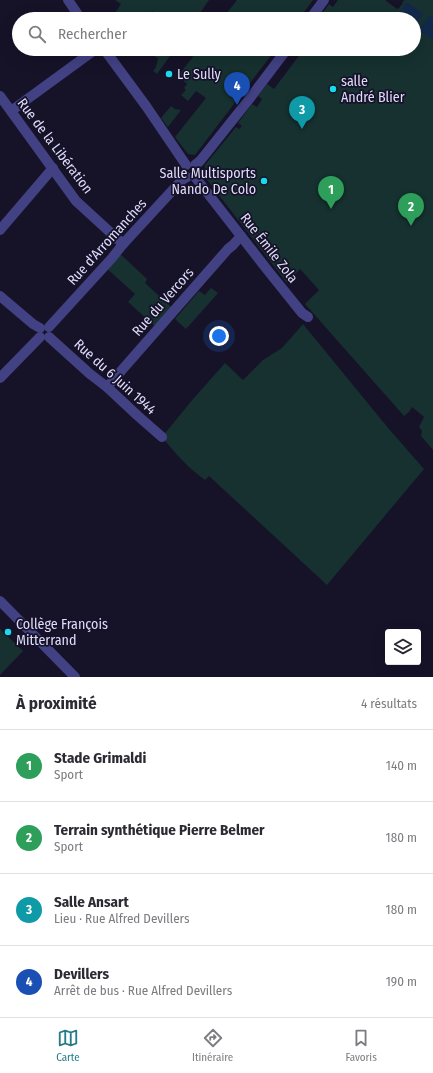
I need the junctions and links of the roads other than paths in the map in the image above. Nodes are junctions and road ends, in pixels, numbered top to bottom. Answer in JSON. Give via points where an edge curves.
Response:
{"nodes":[{"id":1,"x":68,"y":0,"type":"edge"},
{"id":2,"x":324,"y":0,"type":"edge"},
{"id":3,"x":76,"y":12,"type":"edge"},
{"id":4,"x":315,"y":12,"type":"edge"},
{"id":5,"x":86,"y":56,"type":"edge"},
{"id":6,"x":109,"y":56,"type":"edge"},
{"id":7,"x":282,"y":56,"type":"edge"},
{"id":8,"x":0,"y":96,"type":"edge"},
{"id":9,"x":11,"y":111,"type":"junction"},
{"id":10,"x":191,"y":165,"type":"junction"},
{"id":11,"x":52,"y":168,"type":"junction"},
{"id":12,"x":191,"y":177,"type":"junction"},
{"id":13,"x":0,"y":230,"type":"edge"},
{"id":14,"x":241,"y":236,"type":"junction"},
{"id":15,"x":123,"y":244,"type":"junction"},
{"id":16,"x":0,"y":296,"type":"edge"},
{"id":17,"x":308,"y":317,"type":"dead end"},
{"id":18,"x":44,"y":333,"type":"junction"},
{"id":19,"x":0,"y":378,"type":"edge"},
{"id":20,"x":107,"y":387,"type":"junction"},
{"id":21,"x":162,"y":437,"type":"dead end"},
{"id":22,"x":0,"y":601,"type":"edge"},
{"id":23,"x":75,"y":677,"type":"edge"}],
"edges":[{"from":1,"to":3,"type":"street"},
{"from":2,"to":4,"type":"street"},
{"from":5,"to":9,"type":"street"},
{"from":6,"to":10,"type":"street"},
{"from":7,"to":10,"type":"street","via":[[200,161]]},
{"from":8,"to":9,"type":"street","name":"Rue de la Libération"},
{"from":9,"to":11,"type":"street","name":"Rue de la Libération"},
{"from":10,"to":12,"type":"street","via":[[184,168],[184,174]]},
{"from":11,"to":13,"type":"street"},
{"from":11,"to":15,"type":"street","name":"Rue de la Libération","via":[[76,201]]},
{"from":12,"to":14,"type":"street","name":"Rue Émile Zola"},
{"from":12,"to":15,"type":"street","name":"Rue d'Arromanches","via":[[182,180]]},
{"from":14,"to":17,"type":"street","name":"Rue Émile Zola","via":[[302,313]]},
{"from":14,"to":20,"type":"street","name":"Rue du Vercors"},
{"from":15,"to":18,"type":"street","name":"Rue d'Arromanches"},
{"from":16,"to":18,"type":"street","name":"Rue du 6 Juin 1944"},
{"from":18,"to":19,"type":"street","name":"Rue d'Arromanches"},
{"from":18,"to":20,"type":"street","name":"Rue du 6 Juin 1944"},
{"from":20,"to":21,"type":"street","name":"Rue du 6 Juin 1944"},
{"from":22,"to":23,"type":"street"}]}
